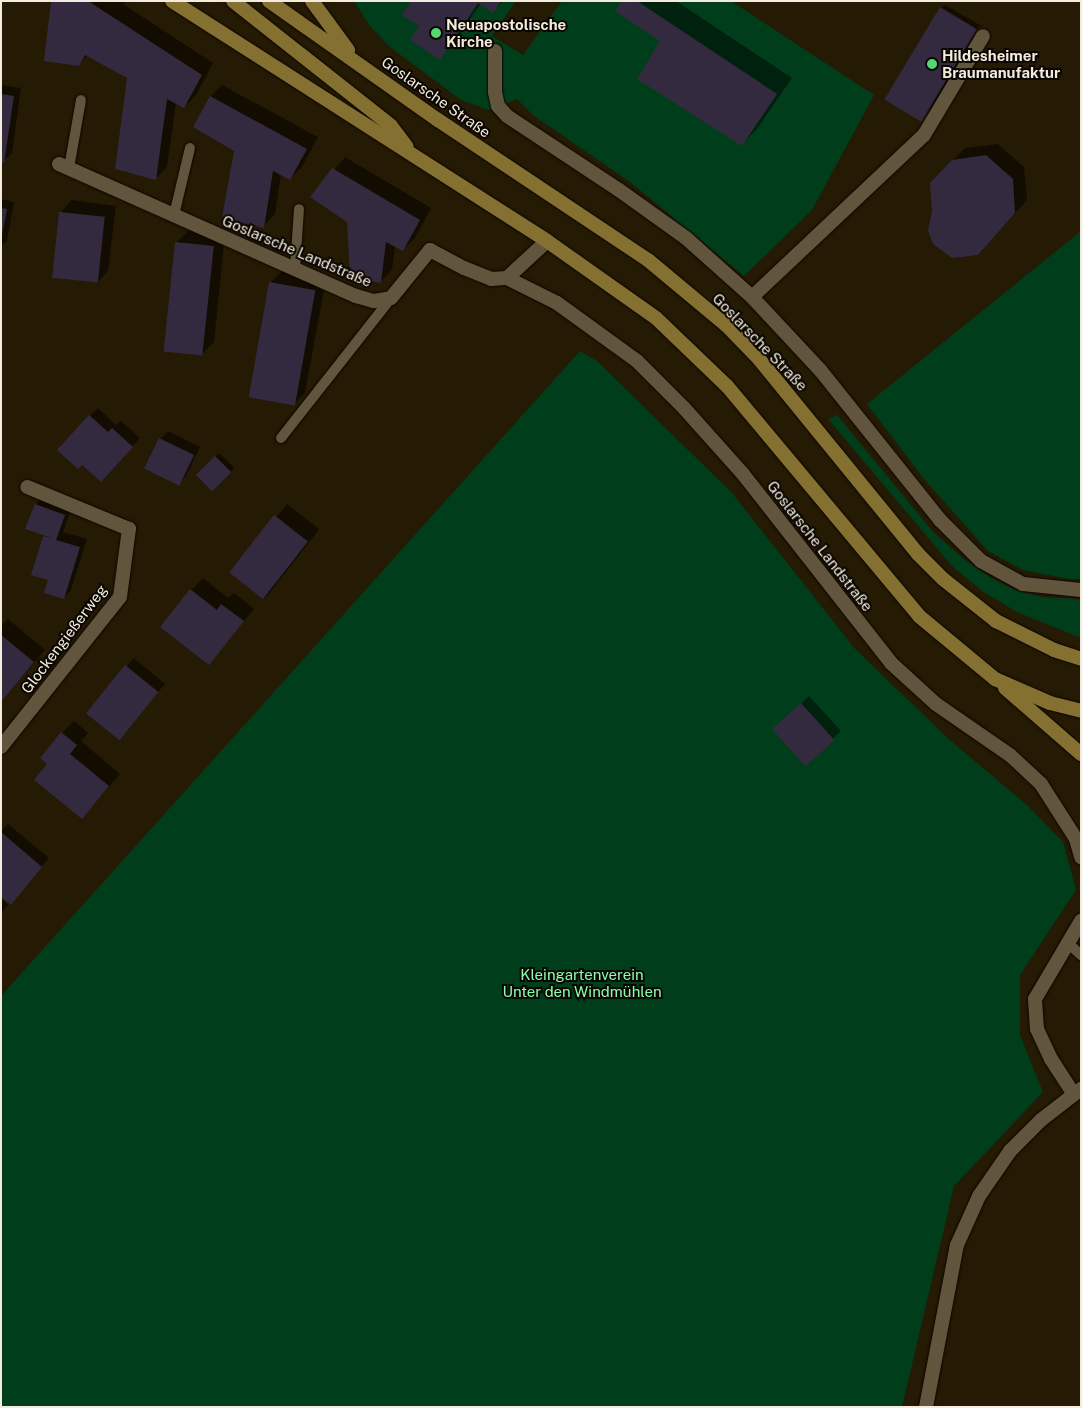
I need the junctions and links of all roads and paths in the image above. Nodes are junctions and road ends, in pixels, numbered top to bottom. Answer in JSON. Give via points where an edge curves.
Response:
{"nodes":[{"id":1,"x":172,"y":1,"type":"edge"},
{"id":2,"x":233,"y":1,"type":"edge"},
{"id":3,"x":269,"y":1,"type":"edge"},
{"id":4,"x":312,"y":1,"type":"edge"},
{"id":5,"x":983,"y":36,"type":"dead end"},
{"id":6,"x":495,"y":51,"type":"dead end"},
{"id":7,"x":358,"y":62,"type":"junction"},
{"id":8,"x":81,"y":100,"type":"dead end"},
{"id":9,"x":190,"y":148,"type":"dead end"},
{"id":10,"x":413,"y":156,"type":"junction"},
{"id":11,"x":64,"y":166,"type":"joint"},
{"id":12,"x":299,"y":209,"type":"dead end"},
{"id":13,"x":174,"y":215,"type":"junction"},
{"id":14,"x":547,"y":241,"type":"junction"},
{"id":15,"x":295,"y":269,"type":"junction"},
{"id":16,"x":507,"y":278,"type":"junction"},
{"id":17,"x":752,"y":297,"type":"junction"},
{"id":18,"x":391,"y":298,"type":"junction"},
{"id":19,"x":281,"y":438,"type":"dead end"},
{"id":20,"x":27,"y":487,"type":"dead end"},
{"id":21,"x":1081,"y":590,"type":"edge"},
{"id":22,"x":1081,"y":659,"type":"edge"},
{"id":23,"x":995,"y":679,"type":"junction"},
{"id":24,"x":1081,"y":710,"type":"edge"},
{"id":25,"x":1,"y":747,"type":"edge"},
{"id":26,"x":1081,"y":754,"type":"edge"},
{"id":27,"x":1081,"y":857,"type":"edge"},
{"id":28,"x":1081,"y":921,"type":"edge"},
{"id":29,"x":1068,"y":944,"type":"junction"},
{"id":30,"x":1081,"y":955,"type":"edge"},
{"id":31,"x":1077,"y":1091,"type":"edge"},
{"id":32,"x":926,"y":1407,"type":"edge"}],
"edges":[{"from":1,"to":10,"type":"main road","name":"Goslarsche Landstraße"},
{"from":2,"to":10,"type":"main road","via":[[390,126]]},
{"from":3,"to":7,"type":"main road","name":"Goslarsche Straße"},
{"from":4,"to":7,"type":"main road"},
{"from":5,"to":17,"type":"street","via":[[924,135]]},
{"from":6,"to":17,"type":"street","via":[[495,92],[498,106],[507,116],[678,233]]},
{"from":7,"to":22,"type":"main road","name":"Goslarsche Straße","via":[[438,120],[648,260],[691,294],[759,359],[918,554],[943,579],[996,621],[1054,650]]},
{"from":8,"to":11,"type":"lane"},
{"from":9,"to":13,"type":"lane"},
{"from":10,"to":14,"type":"main road","name":"Goslarsche Landstraße"},
{"from":11,"to":13,"type":"street","name":"Goslarsche Landstraße"},
{"from":12,"to":15,"type":"lane"},
{"from":13,"to":15,"type":"street","name":"Goslarsche Landstraße"},
{"from":14,"to":16,"type":"street"},
{"from":14,"to":23,"type":"main road","name":"Goslarsche Landstraße","via":[[612,284],[692,351],[768,433],[908,604],[955,649]]},
{"from":15,"to":18,"type":"street","name":"Goslarsche Landstraße","via":[[356,296],[374,301]]},
{"from":16,"to":18,"type":"street","name":"Goslarsche Landstraße","via":[[491,279],[430,250]]},
{"from":16,"to":27,"type":"street","name":"Goslarsche Landstraße","via":[[557,303],[592,328],[636,361],[684,408],[742,474],[891,662],[936,704],[1011,756],[1041,784],[1076,839]]},
{"from":17,"to":21,"type":"street","via":[[821,371],[940,520],[981,561],[1023,584]]},
{"from":18,"to":19,"type":"lane"},
{"from":20,"to":25,"type":"street","name":"Glockengießerweg","via":[[129,529],[120,597]]},
{"from":23,"to":24,"type":"main road","name":"Goslarsche Landstraße","via":[[1050,702]]},
{"from":23,"to":26,"type":"main road"},
{"from":28,"to":29,"type":"street"},
{"from":29,"to":30,"type":"lane"},
{"from":29,"to":31,"type":"street","via":[[1035,999],[1036,1029]]},
{"from":31,"to":32,"type":"street","via":[[1010,1151],[979,1196],[957,1245]]}]}
